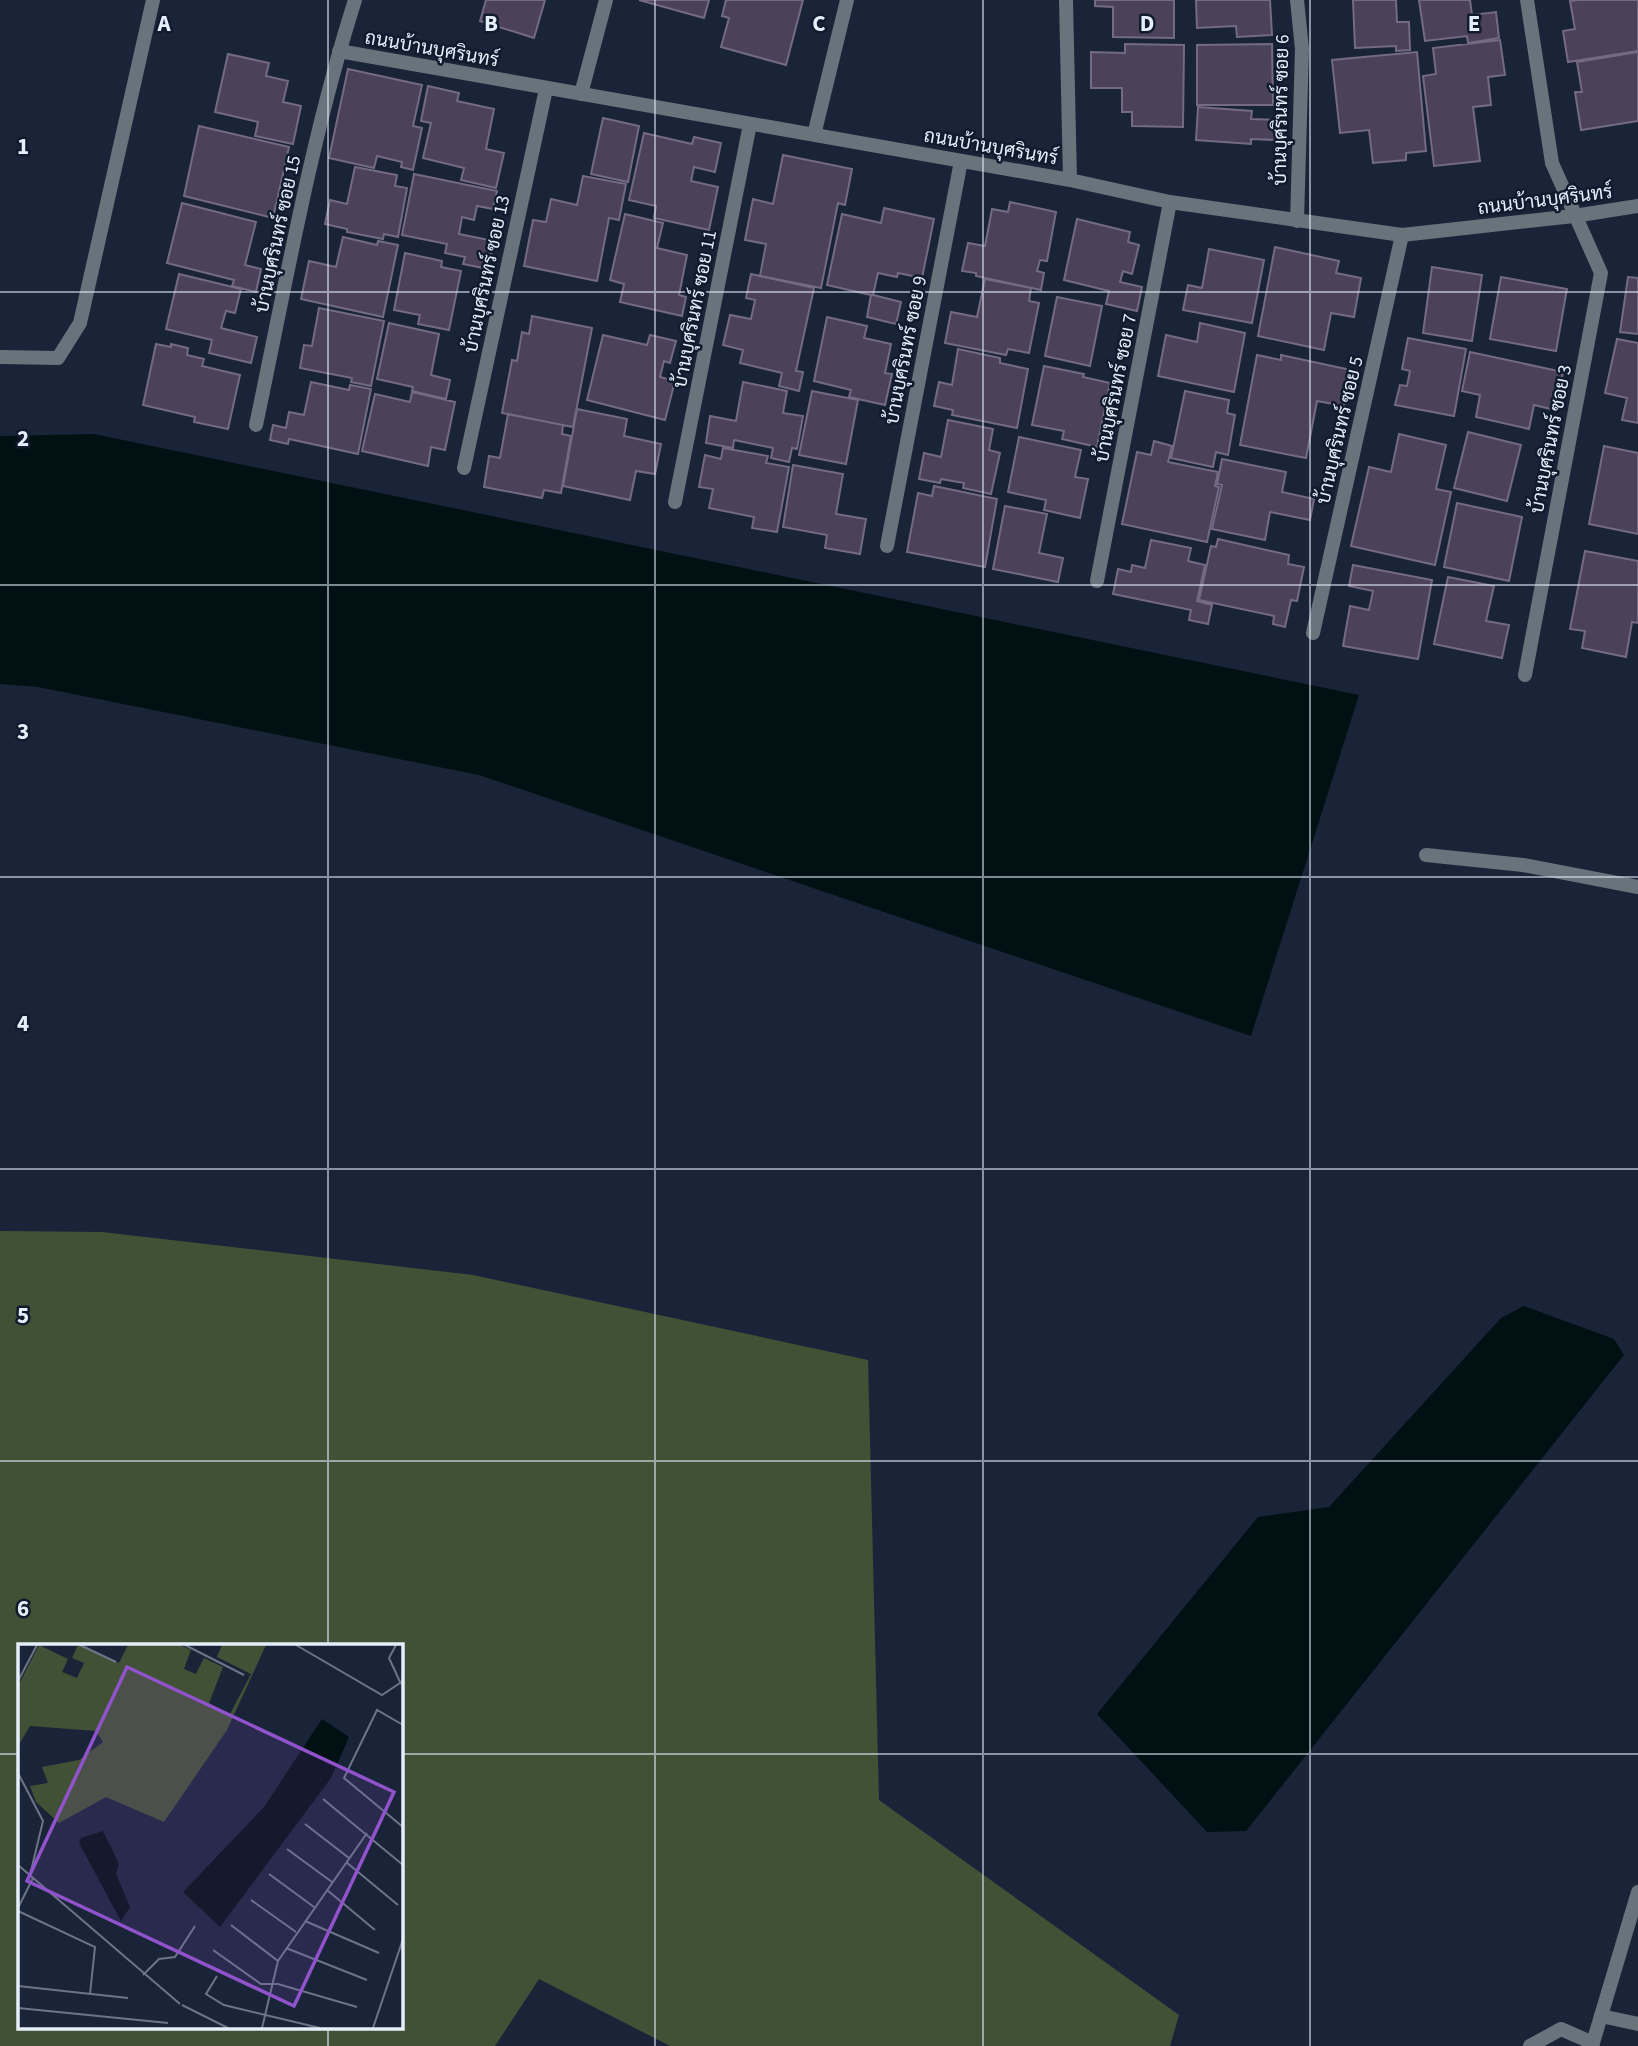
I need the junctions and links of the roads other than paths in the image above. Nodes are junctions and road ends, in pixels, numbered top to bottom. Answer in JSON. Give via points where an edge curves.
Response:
{"nodes":[{"id":1,"x":153,"y":0,"type":"edge"},
{"id":2,"x":355,"y":0,"type":"edge"},
{"id":3,"x":606,"y":0,"type":"edge"},
{"id":4,"x":847,"y":0,"type":"edge"},
{"id":5,"x":1066,"y":0,"type":"edge"},
{"id":6,"x":1297,"y":0,"type":"edge"},
{"id":7,"x":1527,"y":0,"type":"edge"},
{"id":8,"x":339,"y":51,"type":"junction"},
{"id":9,"x":546,"y":89,"type":"junction"},
{"id":10,"x":581,"y":94,"type":"junction"},
{"id":11,"x":750,"y":124,"type":"junction"},
{"id":12,"x":814,"y":135,"type":"junction"},
{"id":13,"x":961,"y":161,"type":"junction"},
{"id":14,"x":1070,"y":180,"type":"junction"},
{"id":15,"x":1170,"y":202,"type":"junction"},
{"id":16,"x":1638,"y":206,"type":"edge"},
{"id":17,"x":1574,"y":216,"type":"junction"},
{"id":18,"x":1297,"y":221,"type":"junction"},
{"id":19,"x":1402,"y":235,"type":"junction"},
{"id":20,"x":0,"y":357,"type":"edge"},
{"id":21,"x":256,"y":425,"type":"dead end"},
{"id":22,"x":464,"y":468,"type":"dead end"},
{"id":23,"x":675,"y":502,"type":"dead end"},
{"id":24,"x":887,"y":546,"type":"dead end"},
{"id":25,"x":1097,"y":581,"type":"dead end"},
{"id":26,"x":1313,"y":633,"type":"dead end"},
{"id":27,"x":1525,"y":675,"type":"dead end"},
{"id":28,"x":1426,"y":855,"type":"dead end"},
{"id":29,"x":1638,"y":887,"type":"edge"},
{"id":30,"x":1638,"y":1892,"type":"edge"},
{"id":31,"x":1601,"y":2016,"type":"junction"},
{"id":32,"x":1638,"y":2024,"type":"edge"},
{"id":33,"x":1593,"y":2044,"type":"edge"},
{"id":34,"x":1530,"y":2046,"type":"edge"}],
"edges":[{"from":1,"to":20,"type":"street","via":[[79,323],[58,358]]},
{"from":2,"to":8,"type":"street","name":"บ้านบุศรินทร์ ซอย 15"},
{"from":3,"to":10,"type":"street"},
{"from":4,"to":12,"type":"street"},
{"from":5,"to":14,"type":"street"},
{"from":6,"to":18,"type":"street","name":"บ้านบุศรินทร์ ซอย 6","via":[[1302,49]]},
{"from":7,"to":17,"type":"street","name":"บ้านบุศรินทร์ ซอย 3","via":[[1552,163]]},
{"from":8,"to":9,"type":"street","name":"ถนนบ้านบุศรินทร์"},
{"from":8,"to":21,"type":"street","name":"บ้านบุศรินทร์ ซอย 15"},
{"from":9,"to":10,"type":"street","name":"ถนนบ้านบุศรินทร์"},
{"from":9,"to":22,"type":"street","name":"บ้านบุศรินทร์ ซอย 13"},
{"from":10,"to":11,"type":"street","name":"ถนนบ้านบุศรินทร์"},
{"from":11,"to":12,"type":"street","name":"ถนนบ้านบุศรินทร์"},
{"from":11,"to":23,"type":"street","name":"บ้านบุศรินทร์ ซอย 11"},
{"from":12,"to":13,"type":"street","name":"ถนนบ้านบุศรินทร์"},
{"from":13,"to":14,"type":"street","name":"ถนนบ้านบุศรินทร์"},
{"from":13,"to":24,"type":"street","name":"บ้านบุศรินทร์ ซอย 9"},
{"from":14,"to":15,"type":"street","name":"ถนนบ้านบุศรินทร์"},
{"from":15,"to":18,"type":"street","name":"ถนนบ้านบุศรินทร์"},
{"from":15,"to":25,"type":"street","name":"บ้านบุศรินทร์ ซอย 7"},
{"from":16,"to":17,"type":"street","name":"ถนนบ้านบุศรินทร์"},
{"from":17,"to":19,"type":"street","name":"ถนนบ้านบุศรินทร์"},
{"from":17,"to":27,"type":"street","name":"บ้านบุศรินทร์ ซอย 3","via":[[1601,273]]},
{"from":18,"to":19,"type":"street","name":"ถนนบ้านบุศรินทร์"},
{"from":19,"to":26,"type":"street","name":"บ้านบุศรินทร์ ซอย 5"},
{"from":28,"to":29,"type":"street","via":[[1523,865]]},
{"from":30,"to":31,"type":"street"},
{"from":31,"to":32,"type":"street"},
{"from":31,"to":33,"type":"street"},
{"from":33,"to":34,"type":"street","via":[[1562,2029]]}]}
